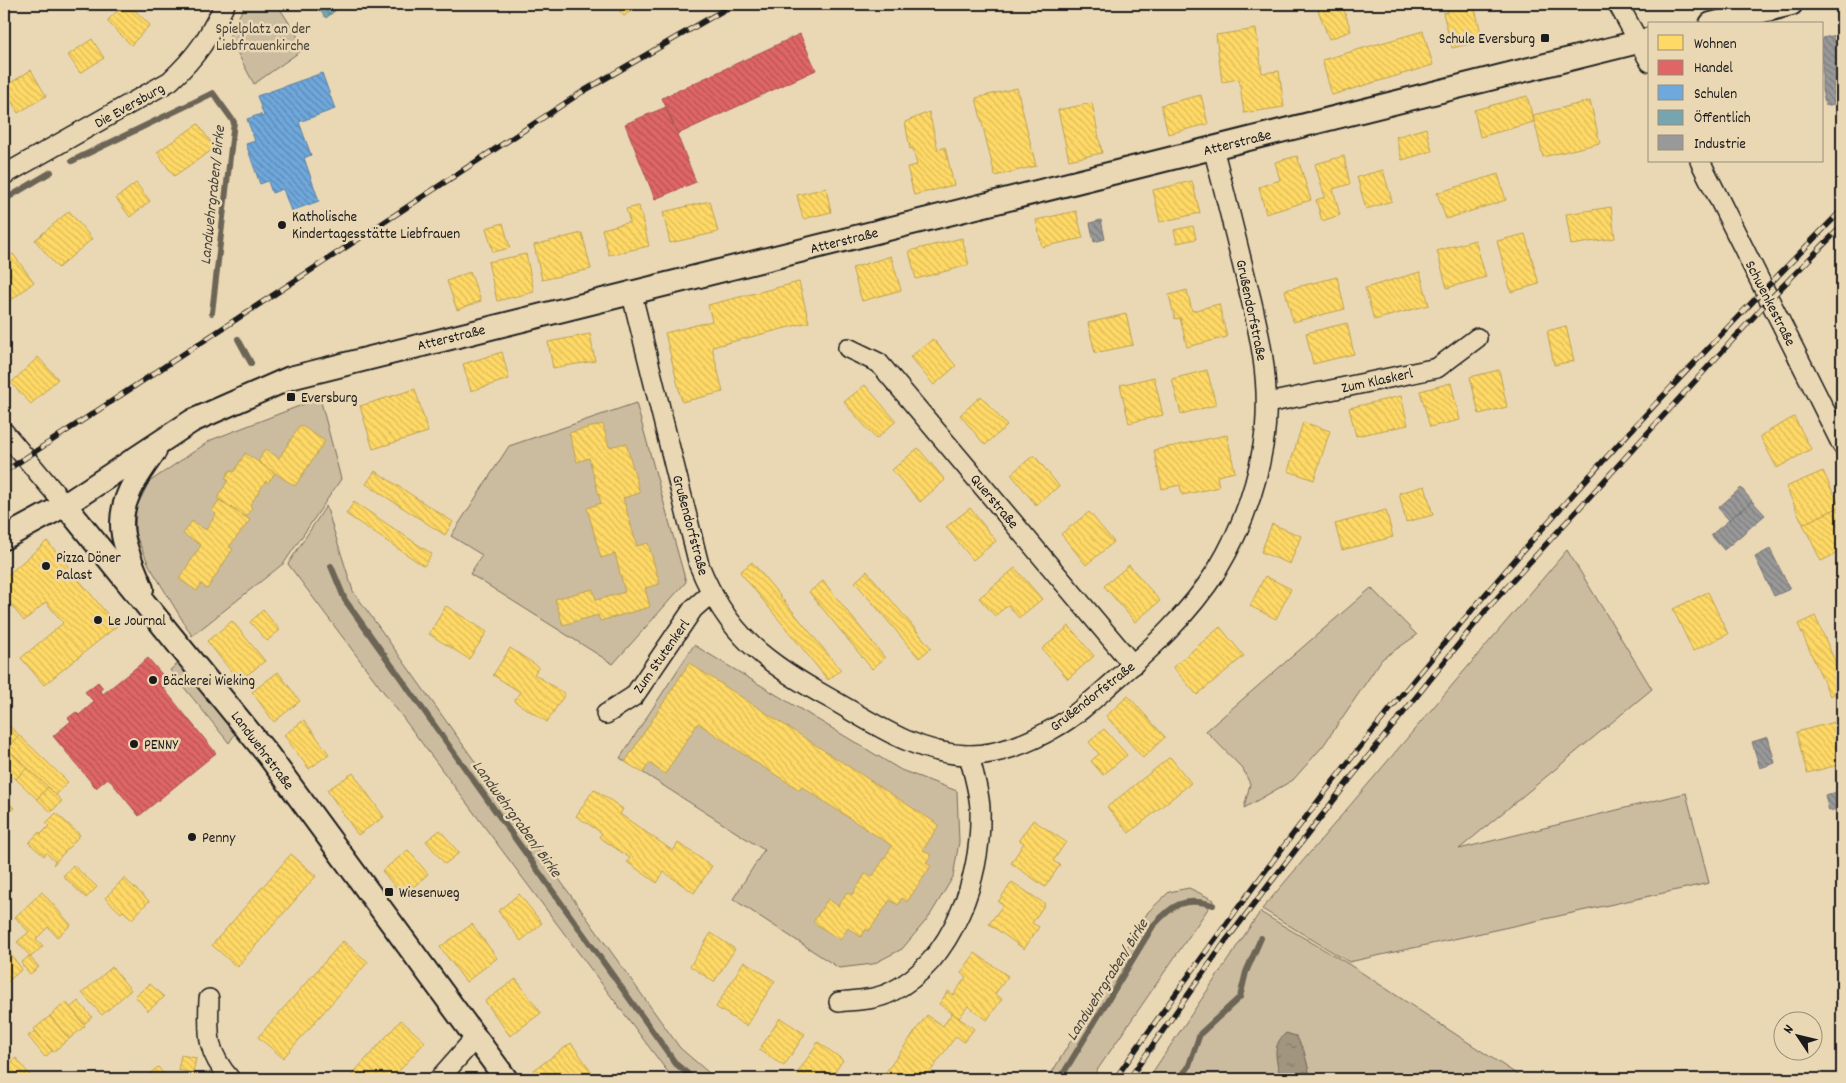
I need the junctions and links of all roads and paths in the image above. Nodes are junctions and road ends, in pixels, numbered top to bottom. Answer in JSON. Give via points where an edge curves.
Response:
{"nodes":[{"id":1,"x":225,"y":4,"type":"edge"},
{"id":2,"x":1618,"y":4,"type":"edge"},
{"id":3,"x":1791,"y":4,"type":"edge"},
{"id":4,"x":1719,"y":22,"type":"edge"},
{"id":5,"x":1644,"y":40,"type":"edge"},
{"id":6,"x":1648,"y":55,"type":"edge"},
{"id":7,"x":1213,"y":148,"type":"junction"},
{"id":8,"x":1700,"y":162,"type":"edge"},
{"id":9,"x":4,"y":175,"type":"edge"},
{"id":10,"x":632,"y":291,"type":"junction"},
{"id":11,"x":1477,"y":338,"type":"dead end"},
{"id":12,"x":848,"y":348,"type":"dead end"},
{"id":13,"x":1268,"y":403,"type":"junction"},
{"id":14,"x":4,"y":432,"type":"edge"},
{"id":15,"x":163,"y":440,"type":"junction"},
{"id":16,"x":1842,"y":445,"type":"edge"},
{"id":17,"x":65,"y":505,"type":"junction"},
{"id":18,"x":4,"y":538,"type":"edge"},
{"id":19,"x":710,"y":593,"type":"junction"},
{"id":20,"x":149,"y":606,"type":"junction"},
{"id":21,"x":1133,"y":665,"type":"junction"},
{"id":22,"x":606,"y":714,"type":"dead end"},
{"id":23,"x":969,"y":756,"type":"junction"},
{"id":24,"x":209,"y":999,"type":"dead end"},
{"id":25,"x":839,"y":1002,"type":"dead end"},
{"id":26,"x":476,"y":1038,"type":"junction"},
{"id":27,"x":230,"y":1079,"type":"edge"},
{"id":28,"x":439,"y":1079,"type":"edge"},
{"id":29,"x":506,"y":1079,"type":"edge"}],
"edges":[{"from":1,"to":9,"type":"street","name":"Die Eversburg","via":[[193,59],[170,81]]},
{"from":2,"to":5,"type":"street"},
{"from":3,"to":4,"type":"street"},
{"from":5,"to":6,"type":"street"},
{"from":5,"to":7,"type":"street","name":"Atterstraße"},
{"from":7,"to":10,"type":"street","name":"Atterstraße"},
{"from":7,"to":13,"type":"street","name":"Grußendorfstraße","via":[[1261,340]]},
{"from":8,"to":16,"type":"street","name":"Schwenkestraße"},
{"from":10,"to":15,"type":"street","name":"Atterstraße","via":[[290,378],[192,421]]},
{"from":10,"to":19,"type":"street","name":"Grußendorfstraße","via":[[699,565]]},
{"from":11,"to":13,"type":"street","name":"Zum Klaskerl","via":[[1437,368]]},
{"from":12,"to":21,"type":"street","name":"Querstraße","via":[[879,363]]},
{"from":13,"to":21,"type":"street","name":"Grußendorfstraße","via":[[1256,478],[1238,530],[1217,570],[1180,621]]},
{"from":14,"to":17,"type":"street","name":"Landwehrstraße"},
{"from":15,"to":17,"type":"street","name":"Atterstraße"},
{"from":15,"to":20,"type":"street","via":[[136,478],[127,496],[123,516],[123,535]]},
{"from":17,"to":18,"type":"street","name":"Atterstraße"},
{"from":17,"to":20,"type":"street","name":"Landwehrstraße"},
{"from":19,"to":22,"type":"street","name":"Zum Stutenkerl","via":[[693,609],[634,696]]},
{"from":19,"to":23,"type":"street","name":"Grußendorfstraße","via":[[729,622],[754,649],[785,674],[901,739],[938,752]]},
{"from":20,"to":26,"type":"street","name":"Landwehrstraße","via":[[268,755]]},
{"from":21,"to":23,"type":"street","name":"Grußendorfstraße","via":[[1057,727],[1015,747]]},
{"from":23,"to":25,"type":"street","via":[[980,806],[980,846],[974,878],[951,931],[930,960],[909,981],[890,993]]},
{"from":24,"to":27,"type":"street","via":[[208,1040],[219,1067]]},
{"from":26,"to":28,"type":"street"},
{"from":26,"to":29,"type":"street","name":"Landwehrstraße"}]}
